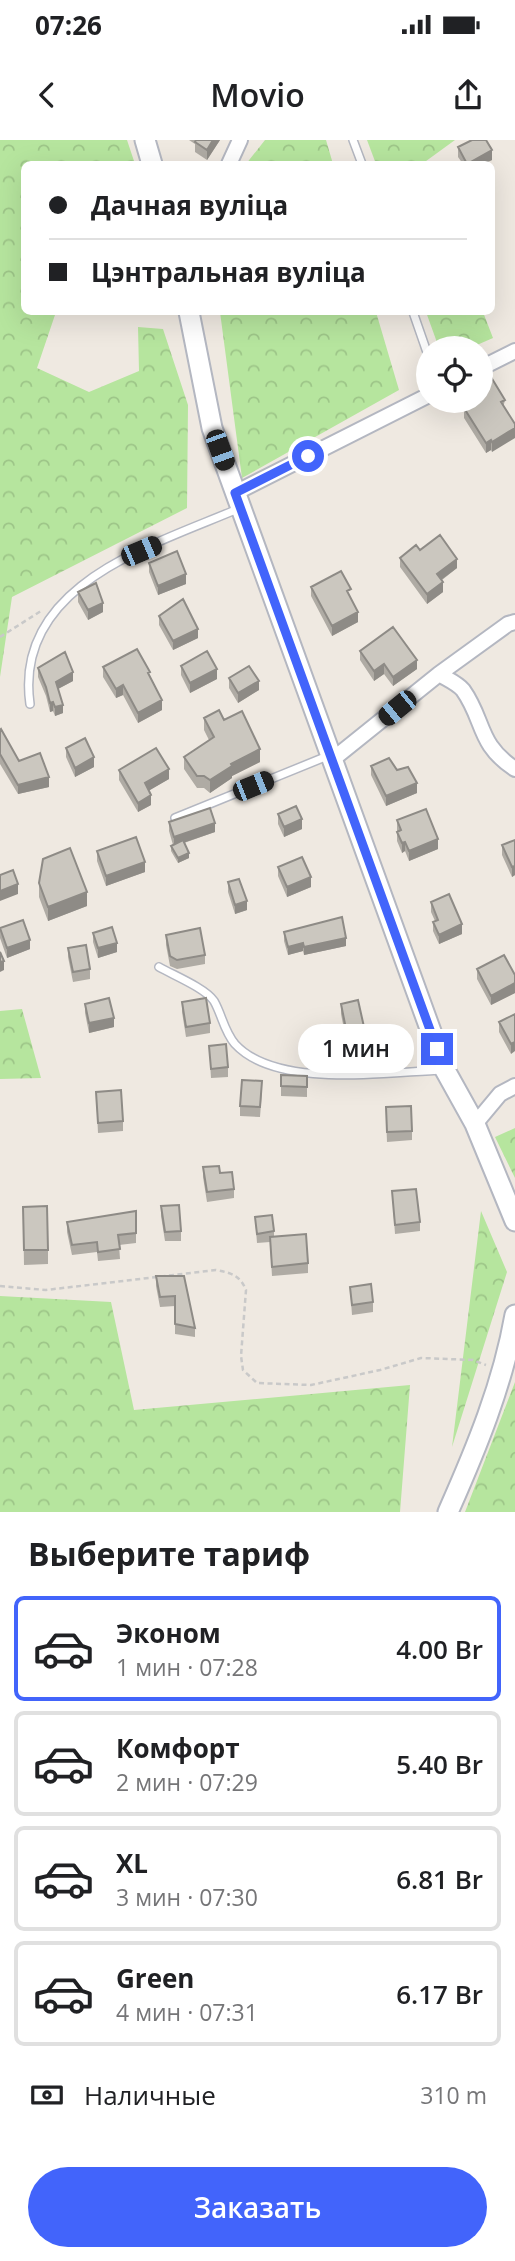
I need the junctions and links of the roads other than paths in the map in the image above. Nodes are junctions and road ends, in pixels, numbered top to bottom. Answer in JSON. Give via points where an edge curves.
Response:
{"nodes":[{"id":1,"x":145,"y":140,"type":"edge"},
{"id":2,"x":240,"y":140,"type":"edge"},
{"id":3,"x":353,"y":140,"type":"edge"},
{"id":4,"x":151,"y":161,"type":"edge"},
{"id":5,"x":230,"y":161,"type":"edge"},
{"id":6,"x":361,"y":161,"type":"edge"},
{"id":7,"x":190,"y":315,"type":"edge"},
{"id":8,"x":414,"y":315,"type":"edge"},
{"id":9,"x":421,"y":336,"type":"edge"},
{"id":10,"x":515,"y":351,"type":"edge"},
{"id":11,"x":493,"y":362,"type":"edge"},
{"id":12,"x":416,"y":402,"type":"edge"},
{"id":13,"x":238,"y":500,"type":"junction"},
{"id":14,"x":511,"y":623,"type":"edge"},
{"id":15,"x":439,"y":674,"type":"junction"},
{"id":16,"x":30,"y":704,"type":"dead end"},
{"id":17,"x":332,"y":757,"type":"junction"},
{"id":18,"x":515,"y":769,"type":"edge"},
{"id":19,"x":175,"y":818,"type":"edge"},
{"id":20,"x":159,"y":967,"type":"dead end"},
{"id":21,"x":444,"y":1070,"type":"junction"},
{"id":22,"x":515,"y":1086,"type":"edge"},
{"id":23,"x":475,"y":1124,"type":"junction"},
{"id":24,"x":515,"y":1221,"type":"edge"},
{"id":25,"x":515,"y":1315,"type":"edge"},
{"id":26,"x":448,"y":1512,"type":"edge"}],
"edges":[{"from":1,"to":4,"type":"street"},
{"from":2,"to":5,"type":"street"},
{"from":3,"to":6,"type":"lane"},
{"from":7,"to":13,"type":"street","via":[[212,428]]},
{"from":8,"to":9,"type":"lane"},
{"from":10,"to":11,"type":"street"},
{"from":12,"to":13,"type":"street"},
{"from":13,"to":16,"type":"lane","via":[[116,561],[72,591],[49,619],[31,656]]},
{"from":13,"to":17,"type":"street"},
{"from":14,"to":15,"type":"street"},
{"from":15,"to":17,"type":"street"},
{"from":15,"to":18,"type":"street","via":[[464,692],[489,746]]},
{"from":17,"to":19,"type":"lane"},
{"from":17,"to":21,"type":"street"},
{"from":20,"to":21,"type":"lane","via":[[210,995],[236,1045],[271,1066],[299,1074]]},
{"from":21,"to":23,"type":"street"},
{"from":22,"to":23,"type":"street","via":[[500,1094]]},
{"from":23,"to":24,"type":"street"},
{"from":25,"to":26,"type":"street","via":[[502,1371]]}]}
